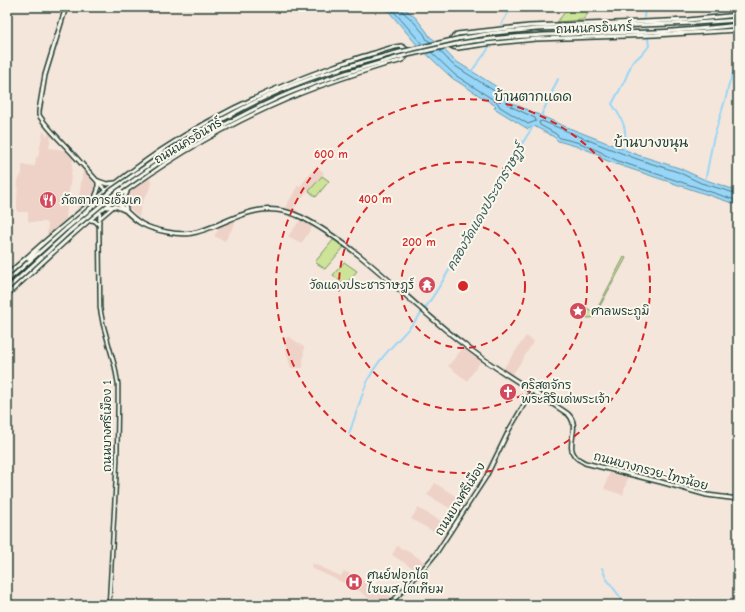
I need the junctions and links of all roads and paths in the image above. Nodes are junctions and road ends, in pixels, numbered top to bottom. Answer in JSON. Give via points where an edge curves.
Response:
{"nodes":[{"id":1,"x":66,"y":7,"type":"edge"},
{"id":2,"x":738,"y":15,"type":"edge"},
{"id":3,"x":738,"y":20,"type":"edge"},
{"id":4,"x":646,"y":24,"type":"junction"},
{"id":5,"x":738,"y":25,"type":"edge"},
{"id":6,"x":520,"y":26,"type":"junction"},
{"id":7,"x":738,"y":30,"type":"edge"},
{"id":8,"x":494,"y":34,"type":"junction"},
{"id":9,"x":646,"y":34,"type":"junction"},
{"id":10,"x":650,"y":34,"type":"junction"},
{"id":11,"x":511,"y":37,"type":"junction"},
{"id":12,"x":486,"y":44,"type":"junction"},
{"id":13,"x":359,"y":58,"type":"junction"},
{"id":14,"x":342,"y":68,"type":"junction"},
{"id":15,"x":365,"y":70,"type":"junction"},
{"id":16,"x":326,"y":79,"type":"junction"},
{"id":17,"x":195,"y":135,"type":"junction"},
{"id":18,"x":197,"y":140,"type":"junction"},
{"id":19,"x":171,"y":145,"type":"junction"},
{"id":20,"x":180,"y":154,"type":"junction"},
{"id":21,"x":98,"y":182,"type":"junction"},
{"id":22,"x":118,"y":182,"type":"junction"},
{"id":23,"x":128,"y":190,"type":"junction"},
{"id":24,"x":106,"y":191,"type":"junction"},
{"id":25,"x":94,"y":200,"type":"junction"},
{"id":26,"x":115,"y":200,"type":"junction"},
{"id":27,"x":115,"y":206,"type":"junction"},
{"id":28,"x":102,"y":209,"type":"junction"},
{"id":29,"x":126,"y":211,"type":"junction"},
{"id":30,"x":99,"y":219,"type":"junction"},
{"id":31,"x":90,"y":220,"type":"junction"},
{"id":32,"x":98,"y":224,"type":"junction"},
{"id":33,"x":42,"y":244,"type":"junction"},
{"id":34,"x":23,"y":267,"type":"junction"},
{"id":35,"x":7,"y":275,"type":"edge"},
{"id":36,"x":7,"y":281,"type":"edge"},
{"id":37,"x":7,"y":289,"type":"edge"},
{"id":38,"x":7,"y":295,"type":"edge"},
{"id":39,"x":532,"y":391,"type":"junction"},
{"id":40,"x":738,"y":499,"type":"edge"},
{"id":41,"x":109,"y":605,"type":"edge"},
{"id":42,"x":389,"y":605,"type":"edge"}],
"edges":[{"from":1,"to":21,"type":"main road","name":"ถนนบางกรวย-ไทรน้อย","via":[[45,75],[39,114]]},
{"from":2,"to":4,"type":"main road","name":"ถนนนครอินทร์"},
{"from":3,"to":4,"type":"main road","name":"ถนนนครอินทร์"},
{"from":4,"to":6,"type":"main road","name":"ถนนนครอินทร์"},
{"from":4,"to":8,"type":"main road","name":"ถนนนครอินทร์","via":[[537,29]]},
{"from":5,"to":10,"type":"main road","name":"ถนนนครอินทร์"},
{"from":6,"to":8,"type":"main road"},
{"from":6,"to":12,"type":"main road","name":"ถนนนครอินทร์","via":[[457,34],[451,40],[455,48]]},
{"from":7,"to":10,"type":"main road","name":"ถนนนครอินทร์"},
{"from":8,"to":14,"type":"main road","name":"ถนนนครอินทร์","bridge":true,"via":[[457,39]]},
{"from":9,"to":10,"type":"main road","name":"ถนนนครอินทร์"},
{"from":9,"to":11,"type":"main road","name":"ถนนนครอินทร์"},
{"from":9,"to":12,"type":"main road","name":"ถนนนครอินทร์"},
{"from":11,"to":12,"type":"main road"},
{"from":11,"to":16,"type":"main road","name":"ถนนนครอินทร์","bridge":true,"via":[[403,56]]},
{"from":13,"to":14,"type":"main road"},
{"from":13,"to":15,"type":"main road","name":"ถนนนครอินทร์","via":[[398,47],[404,47],[407,51],[404,59]]},
{"from":13,"to":19,"type":"main road","name":"ถนนนครอินทร์","via":[[277,88],[230,111]]},
{"from":14,"to":17,"type":"main road","name":"ถนนนครอินทร์","via":[[278,92]]},
{"from":15,"to":16,"type":"main road"},
{"from":15,"to":20,"type":"main road","name":"ถนนนครอินทร์","via":[[264,109]]},
{"from":16,"to":18,"type":"main road","name":"ถนนนครอินทร์","via":[[245,114]]},
{"from":17,"to":19,"type":"main road"},
{"from":17,"to":34,"type":"main road","name":"ถนนนครอินทร์","bridge":true,"via":[[112,190]]},
{"from":18,"to":20,"type":"main road"},
{"from":18,"to":37,"type":"main road","name":"ถนนนครอินทร์","bridge":true,"via":[[117,192]]},
{"from":19,"to":22,"type":"main road","name":"ถนนนครอินทร์"},
{"from":20,"to":23,"type":"main road","name":"ถนนนครอินทร์"},
{"from":21,"to":22,"type":"main road"},
{"from":21,"to":24,"type":"main road","name":"ถนนบางกรวย-ไทรน้อย"},
{"from":21,"to":25,"type":"main road"},
{"from":22,"to":23,"type":"main road","via":[[119,189]]},
{"from":22,"to":24,"type":"main road","name":"ถนนนครอินทร์"},
{"from":23,"to":26,"type":"main road","name":"ถนนนครอินทร์"},
{"from":23,"to":29,"type":"main road","via":[[124,198]]},
{"from":24,"to":25,"type":"main road","name":"ถนนนครอินทร์"},
{"from":24,"to":26,"type":"main road","name":"ถนนบางกรวย-ไทรน้อย"},
{"from":25,"to":28,"type":"main road","via":[[103,200]]},
{"from":25,"to":33,"type":"main road","name":"ถนนนครอินทร์"},
{"from":26,"to":28,"type":"main road","name":"ถนนนครอินทร์"},
{"from":26,"to":29,"type":"main road","name":"ถนนบางกรวย-ไทรน้อย"},
{"from":27,"to":28,"type":"main road"},
{"from":27,"to":29,"type":"main road"},
{"from":27,"to":30,"type":"street"},
{"from":28,"to":30,"type":"street","name":"ถนนบางศรีเมือง 1"},
{"from":28,"to":31,"type":"main road","name":"ถนนนครอินทร์"},
{"from":29,"to":39,"type":"main road","name":"ถนนบางกรวย-ไทรน้อย","via":[[148,227],[184,234],[195,233],[258,210],[294,214],[343,242],[465,346]]},
{"from":30,"to":32,"type":"street","name":"ถนนบางศรีเมือง 1"},
{"from":31,"to":32,"type":"street"},
{"from":31,"to":38,"type":"main road","name":"ถนนนครอินทร์"},
{"from":32,"to":41,"type":"street","name":"ถนนบางศรีเมือง 1","via":[[100,308],[116,374],[118,399]]},
{"from":33,"to":34,"type":"main road"},
{"from":33,"to":35,"type":"main road","name":"ถนนนครอินทร์"},
{"from":34,"to":36,"type":"main road","name":"ถนนนครอินทร์"},
{"from":39,"to":40,"type":"main road","name":"ถนนบางกรวย-ไทรน้อย","via":[[571,417],[574,426],[572,450],[575,457],[583,462],[707,495]]},
{"from":39,"to":42,"type":"street","name":"ถนนบางศรีเมือง","via":[[486,477],[437,552]]}]}
